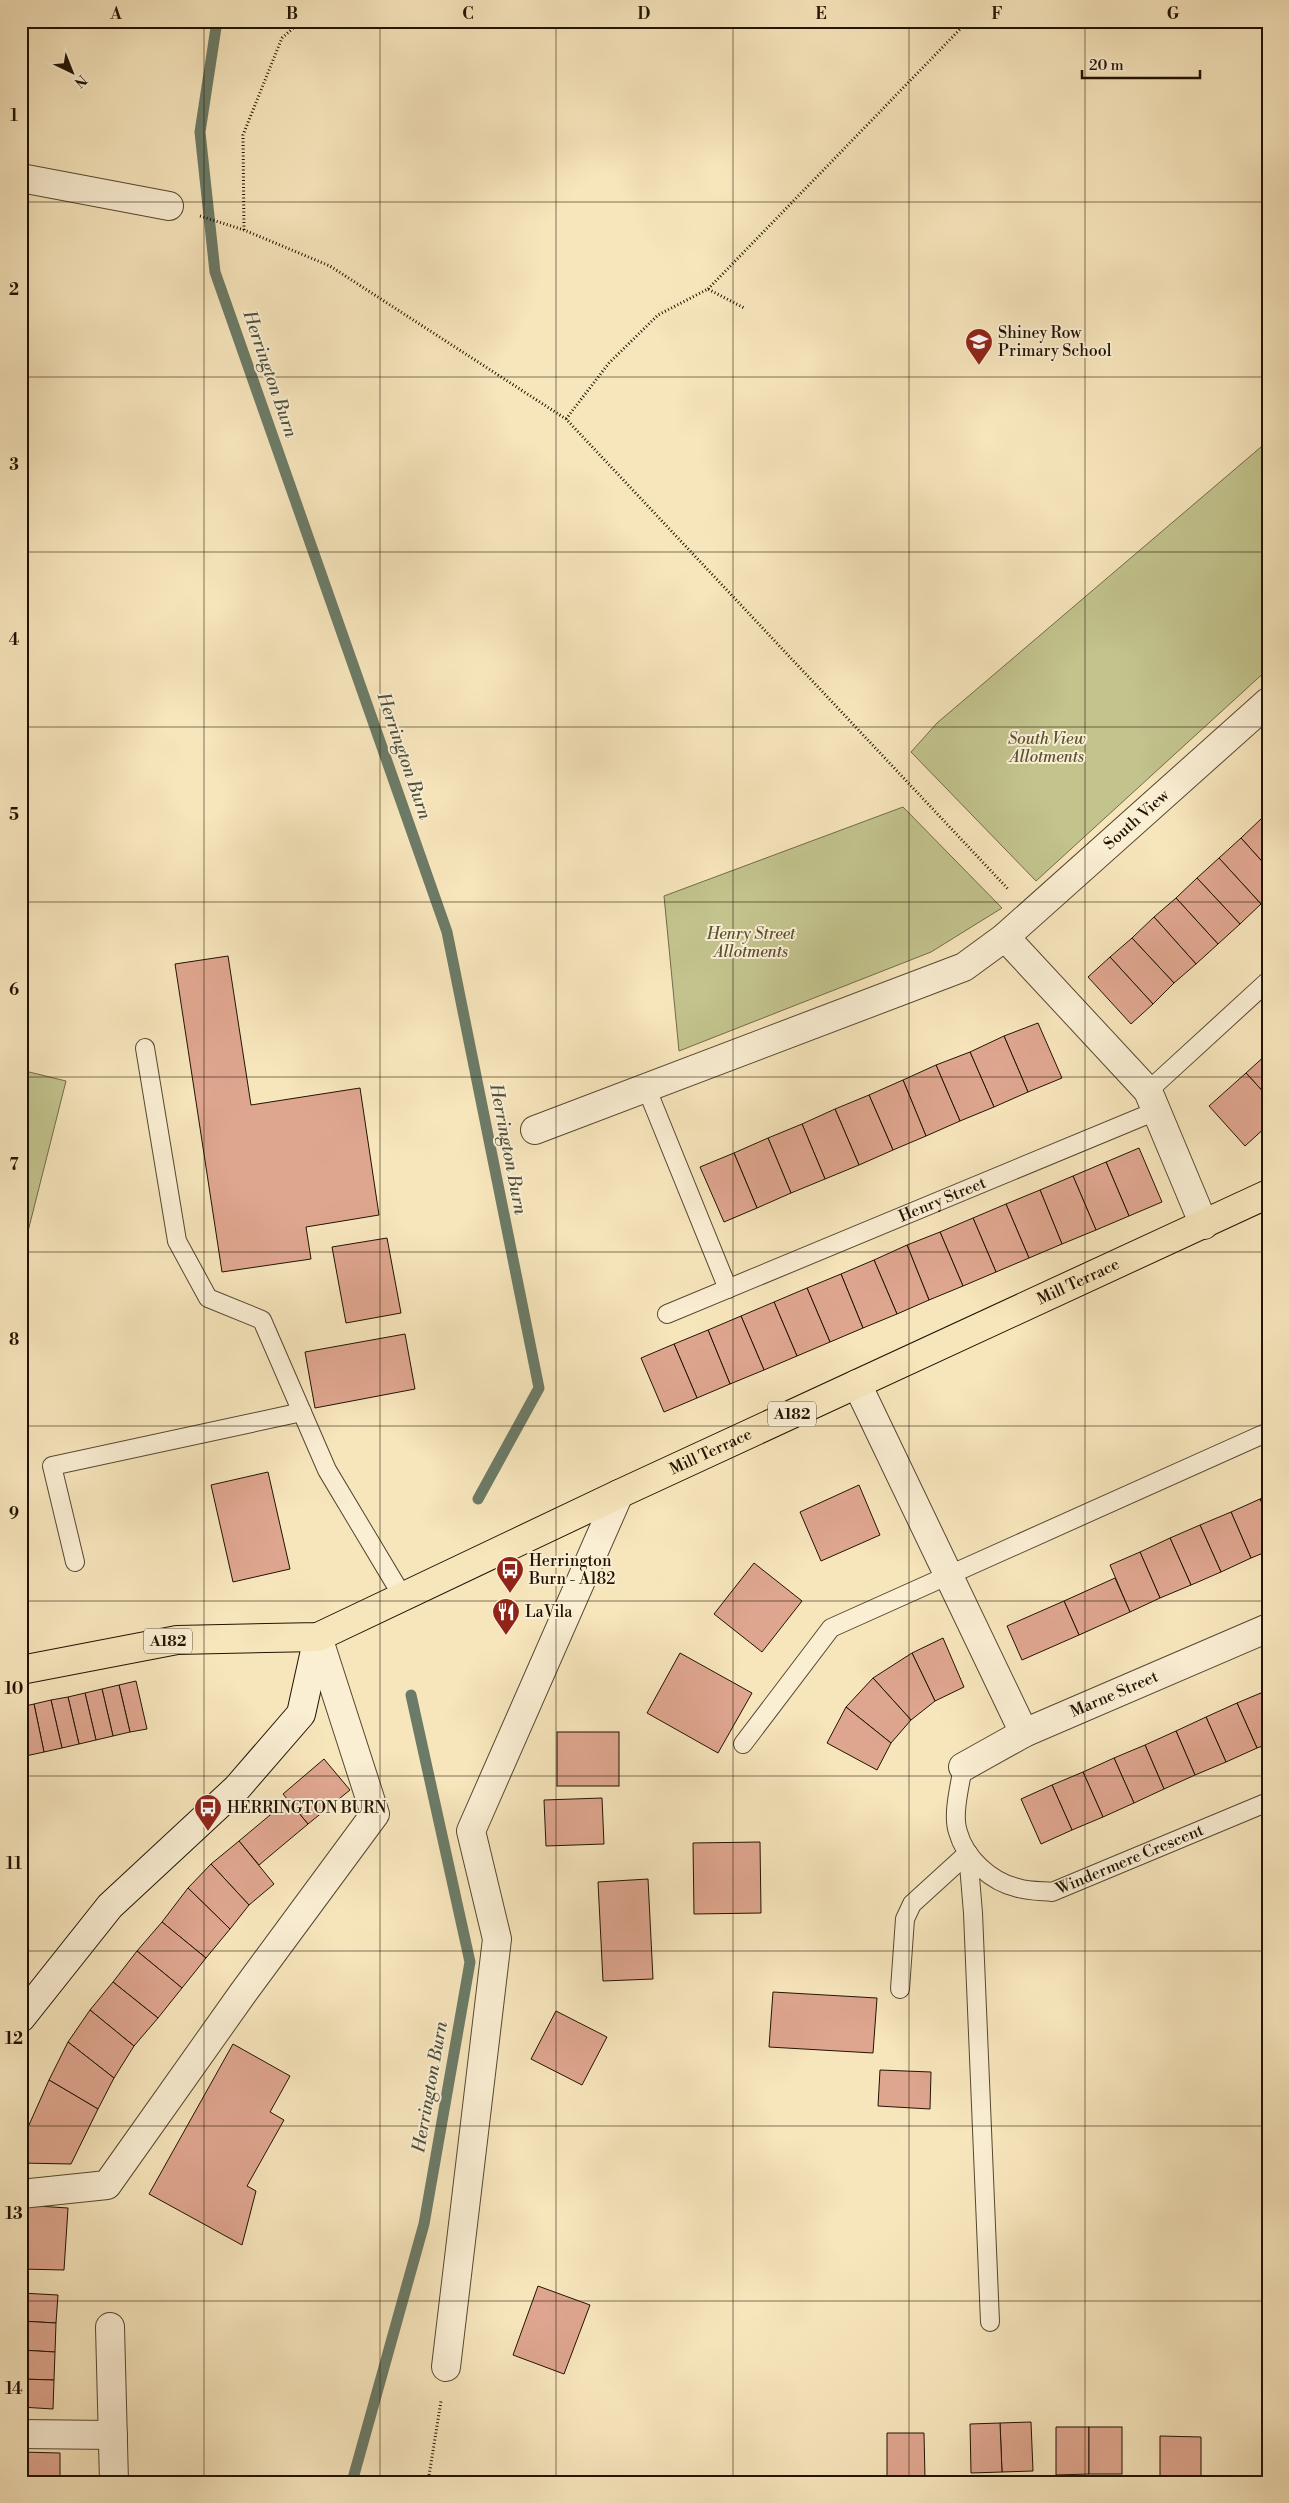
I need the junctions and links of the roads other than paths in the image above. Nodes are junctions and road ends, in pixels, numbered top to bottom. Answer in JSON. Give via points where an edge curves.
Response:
{"nodes":[{"id":1,"x":21,"y":178,"type":"edge"},
{"id":2,"x":181,"y":210,"type":"road end"},
{"id":3,"x":1268,"y":702,"type":"edge"},
{"id":4,"x":1005,"y":937,"type":"junction"},
{"id":5,"x":1268,"y":981,"type":"edge"},
{"id":6,"x":145,"y":1048,"type":"dead end"},
{"id":7,"x":646,"y":1087,"type":"junction"},
{"id":8,"x":1152,"y":1101,"type":"junction"},
{"id":9,"x":535,"y":1130,"type":"dead end"},
{"id":10,"x":1266,"y":1198,"type":"edge"},
{"id":11,"x":1204,"y":1225,"type":"junction"},
{"id":12,"x":728,"y":1289,"type":"junction"},
{"id":13,"x":667,"y":1314,"type":"dead end"},
{"id":14,"x":857,"y":1384,"type":"junction"},
{"id":15,"x":302,"y":1412,"type":"junction"},
{"id":16,"x":1268,"y":1432,"type":"edge"},
{"id":17,"x":619,"y":1494,"type":"junction"},
{"id":18,"x":75,"y":1562,"type":"dead end"},
{"id":19,"x":948,"y":1574,"type":"junction"},
{"id":20,"x":403,"y":1597,"type":"junction"},
{"id":21,"x":1268,"y":1628,"type":"edge"},
{"id":22,"x":318,"y":1637,"type":"junction"},
{"id":23,"x":21,"y":1670,"type":"edge"},
{"id":24,"x":1024,"y":1733,"type":"junction"},
{"id":25,"x":743,"y":1744,"type":"dead end"},
{"id":26,"x":964,"y":1767,"type":"joint"},
{"id":27,"x":1268,"y":1802,"type":"edge"},
{"id":28,"x":968,"y":1853,"type":"junction"},
{"id":29,"x":900,"y":1989,"type":"dead end"},
{"id":30,"x":21,"y":2018,"type":"edge"},
{"id":31,"x":21,"y":2194,"type":"edge"},
{"id":32,"x":990,"y":2322,"type":"dead end"},
{"id":33,"x":110,"y":2327,"type":"dead end"},
{"id":34,"x":446,"y":2367,"type":"road end"},
{"id":35,"x":21,"y":2434,"type":"edge"},
{"id":36,"x":113,"y":2435,"type":"junction"},
{"id":37,"x":114,"y":2482,"type":"edge"}],
"edges":[{"from":1,"to":2,"type":"street"},
{"from":3,"to":4,"type":"street","name":"South View"},
{"from":4,"to":7,"type":"street","via":[[964,967]]},
{"from":4,"to":8,"type":"street"},
{"from":5,"to":8,"type":"lane","name":"Henry Street"},
{"from":6,"to":15,"type":"lane","via":[[177,1241],[208,1298],[262,1320]]},
{"from":7,"to":9,"type":"street"},
{"from":7,"to":12,"type":"lane"},
{"from":8,"to":11,"type":"street"},
{"from":8,"to":12,"type":"lane","name":"Henry Street"},
{"from":10,"to":11,"type":"main road","name":"Mill Terrace","number":"A182"},
{"from":11,"to":14,"type":"main road","name":"Mill Terrace","number":"A182"},
{"from":12,"to":13,"type":"lane","name":"Henry Street"},
{"from":14,"to":17,"type":"main road","name":"Mill Terrace","number":"A182"},
{"from":14,"to":19,"type":"street"},
{"from":15,"to":18,"type":"lane","via":[[52,1466]]},
{"from":15,"to":20,"type":"lane","via":[[327,1470]]},
{"from":16,"to":19,"type":"lane"},
{"from":17,"to":20,"type":"main road","name":"Mill Terrace","number":"A182"},
{"from":17,"to":34,"type":"street","via":[[471,1831],[497,1939]]},
{"from":19,"to":24,"type":"street"},
{"from":19,"to":25,"type":"lane","via":[[831,1628]]},
{"from":20,"to":22,"type":"main road","name":"Mill Terrace","number":"A182"},
{"from":21,"to":24,"type":"street","name":"Marne Street"},
{"from":22,"to":23,"type":"main road","number":"A182","via":[[177,1640]]},
{"from":22,"to":30,"type":"street","via":[[301,1714],[237,1788],[110,1906]]},
{"from":22,"to":31,"type":"street","via":[[375,1814],[107,2185]]},
{"from":24,"to":26,"type":"street","name":"Marne Street"},
{"from":26,"to":28,"type":"lane","name":"Windermere Crescent","via":[[957,1832]]},
{"from":27,"to":28,"type":"lane","name":"Windermere Crescent","via":[[1052,1892],[1017,1888],[985,1873]]},
{"from":28,"to":29,"type":"lane","via":[[912,1904],[905,1919]]},
{"from":28,"to":32,"type":"lane"},
{"from":33,"to":36,"type":"street"},
{"from":35,"to":36,"type":"street"},
{"from":36,"to":37,"type":"street"}]}
